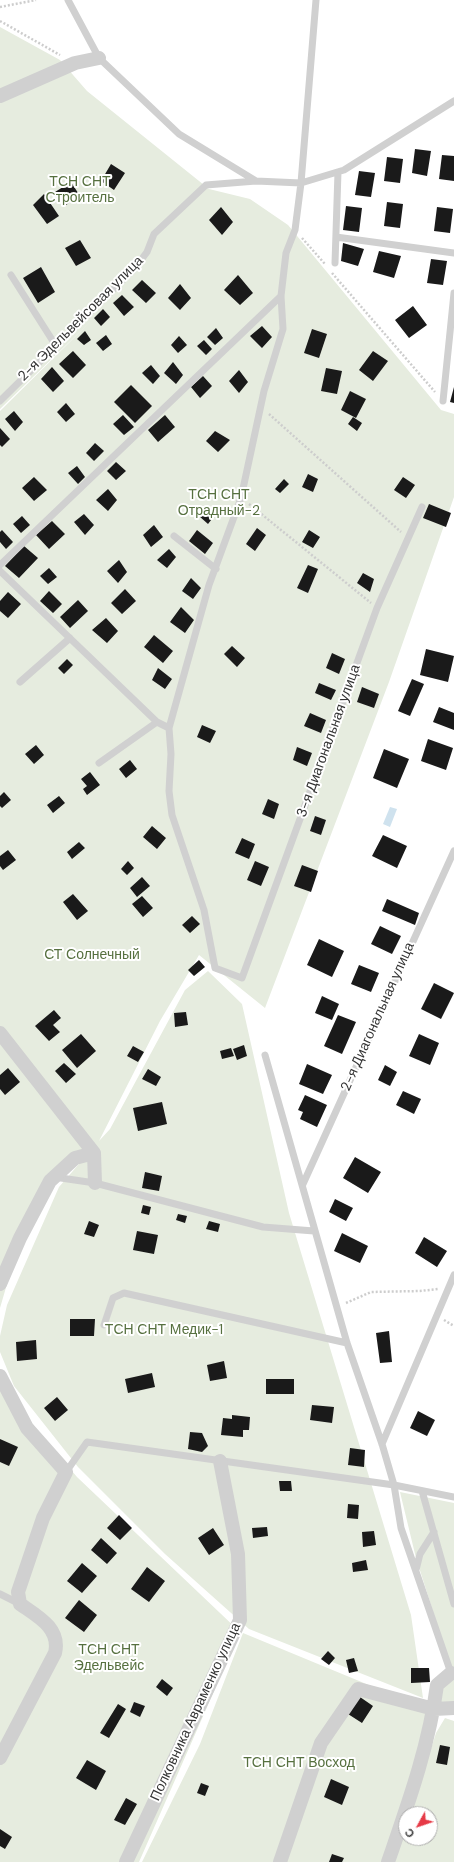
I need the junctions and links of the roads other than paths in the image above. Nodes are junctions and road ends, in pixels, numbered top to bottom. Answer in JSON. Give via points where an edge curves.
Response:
{"nodes":[{"id":1,"x":68,"y":0,"type":"edge"},
{"id":2,"x":316,"y":0,"type":"edge"},
{"id":3,"x":99,"y":58,"type":"junction"},
{"id":4,"x":0,"y":96,"type":"edge"},
{"id":5,"x":454,"y":101,"type":"edge"},
{"id":6,"x":338,"y":172,"type":"junction"},
{"id":7,"x":256,"y":181,"type":"junction"},
{"id":8,"x":301,"y":183,"type":"junction"},
{"id":9,"x":336,"y":237,"type":"junction"},
{"id":10,"x":454,"y":253,"type":"edge"},
{"id":11,"x":335,"y":263,"type":"dead end"},
{"id":12,"x":11,"y":275,"type":"dead end"},
{"id":13,"x":454,"y":293,"type":"edge"},
{"id":14,"x":281,"y":296,"type":"junction"},
{"id":15,"x":56,"y":346,"type":"junction"},
{"id":16,"x":0,"y":401,"type":"edge"},
{"id":17,"x":443,"y":401,"type":"road end"},
{"id":18,"x":422,"y":507,"type":"dead end"},
{"id":19,"x":174,"y":536,"type":"dead end"},
{"id":20,"x":0,"y":565,"type":"edge"},
{"id":21,"x":216,"y":570,"type":"junction"},
{"id":22,"x":0,"y":571,"type":"edge"},
{"id":23,"x":70,"y":638,"type":"junction"},
{"id":24,"x":20,"y":682,"type":"dead end"},
{"id":25,"x":157,"y":722,"type":"junction"},
{"id":26,"x":169,"y":728,"type":"junction"},
{"id":27,"x":99,"y":763,"type":"dead end"},
{"id":28,"x":454,"y":851,"type":"edge"},
{"id":29,"x":0,"y":1033,"type":"edge"},
{"id":30,"x":265,"y":1055,"type":"dead end"},
{"id":31,"x":94,"y":1153,"type":"junction"},
{"id":32,"x":62,"y":1178,"type":"dead end"},
{"id":33,"x":95,"y":1183,"type":"junction"},
{"id":34,"x":302,"y":1184,"type":"junction"},
{"id":35,"x":314,"y":1231,"type":"junction"},
{"id":36,"x":454,"y":1275,"type":"edge"},
{"id":37,"x":0,"y":1284,"type":"edge"},
{"id":38,"x":104,"y":1324,"type":"dead end"},
{"id":39,"x":346,"y":1343,"type":"junction"},
{"id":40,"x":0,"y":1376,"type":"edge"},
{"id":41,"x":382,"y":1444,"type":"junction"},
{"id":42,"x":220,"y":1461,"type":"junction"},
{"id":43,"x":66,"y":1472,"type":"junction"},
{"id":44,"x":394,"y":1485,"type":"junction"},
{"id":45,"x":422,"y":1491,"type":"junction"},
{"id":46,"x":454,"y":1497,"type":"edge"},
{"id":47,"x":434,"y":1532,"type":"junction"},
{"id":48,"x":416,"y":1570,"type":"junction"},
{"id":49,"x":452,"y":1591,"type":"edge"},
{"id":50,"x":0,"y":1594,"type":"edge"},
{"id":51,"x":20,"y":1604,"type":"junction"},
{"id":52,"x":454,"y":1604,"type":"edge"},
{"id":53,"x":452,"y":1673,"type":"edge"},
{"id":54,"x":454,"y":1708,"type":"edge"},
{"id":55,"x":434,"y":1709,"type":"junction"},
{"id":56,"x":0,"y":1758,"type":"edge"},
{"id":57,"x":126,"y":1862,"type":"edge"},
{"id":58,"x":280,"y":1862,"type":"edge"},
{"id":59,"x":388,"y":1862,"type":"edge"}],
"edges":[{"from":1,"to":3,"type":"lane"},
{"from":2,"to":8,"type":"lane"},
{"from":3,"to":4,"type":"street","via":[[75,63]]},
{"from":3,"to":7,"type":"lane","via":[[179,134]]},
{"from":5,"to":6,"type":"lane","name":"2-я Эдельвейсовая улица"},
{"from":6,"to":8,"type":"lane","name":"2-я Эдельвейсовая улица"},
{"from":6,"to":9,"type":"lane"},
{"from":7,"to":8,"type":"lane","name":"2-я Эдельвейсовая улица"},
{"from":7,"to":15,"type":"lane","name":"2-я Эдельвейсовая улица","via":[[206,185],[154,234],[147,252],[135,268]]},
{"from":8,"to":14,"type":"lane","via":[[295,230],[286,253]]},
{"from":9,"to":10,"type":"lane"},
{"from":9,"to":11,"type":"lane"},
{"from":12,"to":15,"type":"lane"},
{"from":13,"to":17,"type":"lane"},
{"from":14,"to":20,"type":"lane"},
{"from":14,"to":21,"type":"lane","via":[[283,329],[261,406],[241,498]]},
{"from":15,"to":16,"type":"lane","name":"2-я Эдельвейсовая улица"},
{"from":18,"to":26,"type":"lane","name":"3-я Диагональная улица","via":[[377,608],[242,978],[215,968],[204,910],[172,815],[169,791]]},
{"from":19,"to":21,"type":"lane"},
{"from":21,"to":26,"type":"lane","via":[[209,585]]},
{"from":22,"to":23,"type":"lane"},
{"from":23,"to":24,"type":"lane"},
{"from":23,"to":25,"type":"lane"},
{"from":25,"to":26,"type":"lane"},
{"from":25,"to":27,"type":"lane"},
{"from":28,"to":34,"type":"lane","name":"2-я Диагональная улица"},
{"from":29,"to":31,"type":"street"},
{"from":30,"to":34,"type":"lane"},
{"from":31,"to":33,"type":"street"},
{"from":31,"to":37,"type":"street","via":[[75,1158],[50,1181],[20,1238]]},
{"from":32,"to":33,"type":"lane"},
{"from":33,"to":35,"type":"lane","via":[[263,1227]]},
{"from":34,"to":35,"type":"lane"},
{"from":35,"to":39,"type":"lane"},
{"from":36,"to":41,"type":"lane"},
{"from":38,"to":39,"type":"lane","via":[[113,1298],[124,1293]]},
{"from":39,"to":41,"type":"lane"},
{"from":40,"to":43,"type":"street","via":[[27,1428]]},
{"from":41,"to":44,"type":"lane"},
{"from":42,"to":43,"type":"lane","via":[[87,1442]]},
{"from":42,"to":44,"type":"lane"},
{"from":42,"to":57,"type":"street","name":"Полковника Авраменко улица","via":[[238,1554],[240,1620]]},
{"from":43,"to":51,"type":"street","via":[[43,1518],[28,1560],[18,1592]]},
{"from":44,"to":45,"type":"lane"},
{"from":44,"to":48,"type":"lane","via":[[401,1528]]},
{"from":45,"to":46,"type":"lane"},
{"from":45,"to":47,"type":"lane"},
{"from":47,"to":48,"type":"lane","via":[[420,1554]]},
{"from":47,"to":49,"type":"lane"},
{"from":48,"to":53,"type":"lane"},
{"from":49,"to":52,"type":"lane"},
{"from":50,"to":51,"type":"lane"},
{"from":51,"to":56,"type":"street","via":[[50,1626],[57,1646]]},
{"from":53,"to":55,"type":"street","via":[[437,1685]]},
{"from":54,"to":55,"type":"street"},
{"from":55,"to":58,"type":"street","via":[[358,1689],[321,1743]]},
{"from":55,"to":59,"type":"street","via":[[419,1773]]}]}
